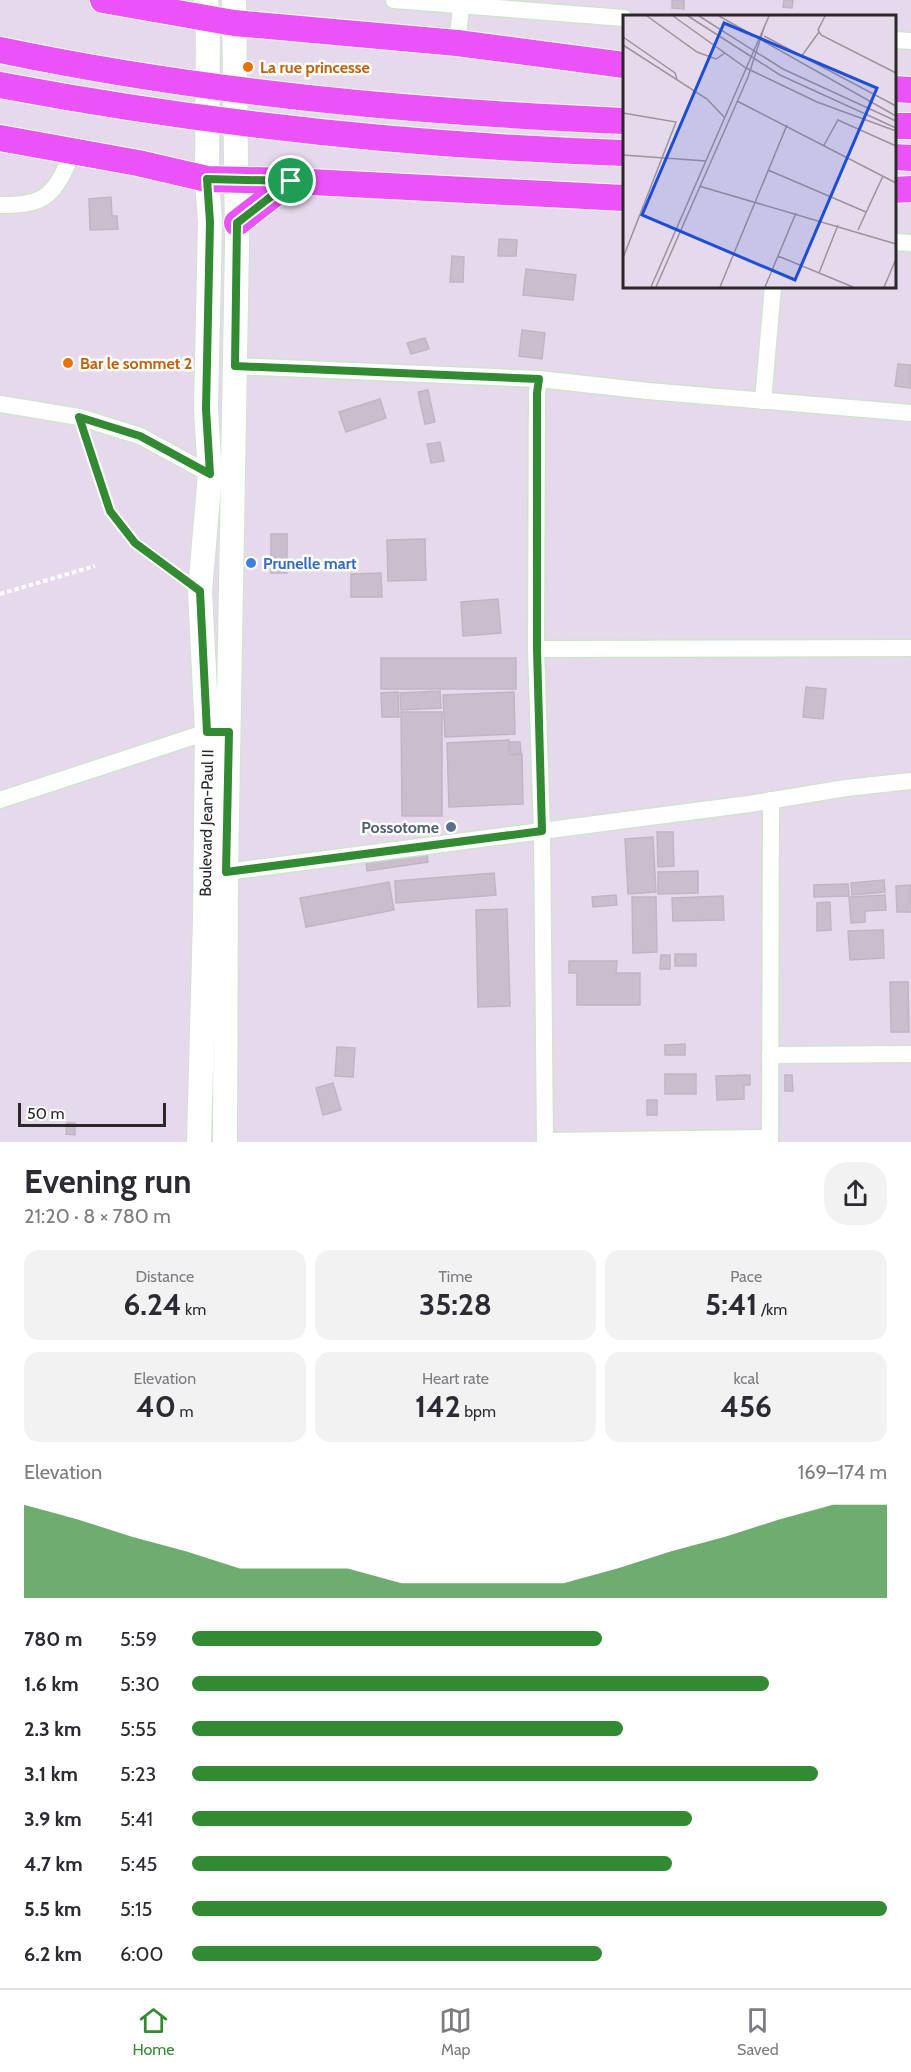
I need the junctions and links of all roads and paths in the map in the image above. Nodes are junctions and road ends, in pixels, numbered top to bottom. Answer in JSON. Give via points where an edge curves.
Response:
{"nodes":[{"id":1,"x":103,"y":0,"type":"edge"},
{"id":2,"x":394,"y":0,"type":"edge"},
{"id":3,"x":462,"y":2,"type":"edge"},
{"id":4,"x":154,"y":4,"type":"edge"},
{"id":5,"x":207,"y":9,"type":"edge"},
{"id":6,"x":234,"y":12,"type":"edge"},
{"id":7,"x":623,"y":18,"type":"edge"},
{"id":8,"x":896,"y":40,"type":"edge"},
{"id":9,"x":911,"y":41,"type":"edge"},
{"id":10,"x":457,"y":43,"type":"junction"},
{"id":11,"x":0,"y":51,"type":"edge"},
{"id":12,"x":623,"y":65,"type":"edge"},
{"id":13,"x":0,"y":85,"type":"edge"},
{"id":14,"x":896,"y":89,"type":"edge"},
{"id":15,"x":911,"y":90,"type":"edge"},
{"id":16,"x":623,"y":121,"type":"edge"},
{"id":17,"x":0,"y":138,"type":"edge"},
{"id":18,"x":73,"y":152,"type":"junction"},
{"id":19,"x":623,"y":153,"type":"edge"},
{"id":20,"x":896,"y":157,"type":"edge"},
{"id":21,"x":911,"y":158,"type":"edge"},
{"id":22,"x":207,"y":179,"type":"junction"},
{"id":23,"x":236,"y":181,"type":"junction"},
{"id":24,"x":291,"y":181,"type":"junction"},
{"id":25,"x":911,"y":189,"type":"edge"},
{"id":26,"x":896,"y":190,"type":"edge"},
{"id":27,"x":623,"y":198,"type":"edge"},
{"id":28,"x":0,"y":206,"type":"edge"},
{"id":29,"x":237,"y":223,"type":"junction"},
{"id":30,"x":896,"y":242,"type":"edge"},
{"id":31,"x":911,"y":243,"type":"edge"},
{"id":32,"x":773,"y":288,"type":"edge"},
{"id":33,"x":235,"y":366,"type":"junction"},
{"id":34,"x":539,"y":379,"type":"junction"},
{"id":35,"x":763,"y":401,"type":"junction"},
{"id":36,"x":0,"y":404,"type":"edge"},
{"id":37,"x":911,"y":413,"type":"edge"},
{"id":38,"x":79,"y":417,"type":"junction"},
{"id":39,"x":210,"y":474,"type":"junction"},
{"id":40,"x":95,"y":566,"type":"dead end"},
{"id":41,"x":200,"y":591,"type":"junction"},
{"id":42,"x":0,"y":594,"type":"edge"},
{"id":43,"x":911,"y":648,"type":"edge"},
{"id":44,"x":537,"y":649,"type":"junction"},
{"id":45,"x":218,"y":732,"type":"junction"},
{"id":46,"x":911,"y":781,"type":"edge"},
{"id":47,"x":0,"y":800,"type":"edge"},
{"id":48,"x":771,"y":800,"type":"junction"},
{"id":49,"x":542,"y":831,"type":"junction"},
{"id":50,"x":226,"y":872,"type":"junction"},
{"id":51,"x":911,"y":1054,"type":"edge"},
{"id":52,"x":770,"y":1055,"type":"junction"},
{"id":53,"x":770,"y":1140,"type":"edge"},
{"id":54,"x":199,"y":1142,"type":"edge"},
{"id":55,"x":225,"y":1142,"type":"edge"},
{"id":56,"x":545,"y":1142,"type":"edge"}],
"edges":[{"from":1,"to":4,"type":"main road"},
{"from":2,"to":3,"type":"street"},
{"from":3,"to":7,"type":"street"},
{"from":3,"to":10,"type":"street"},
{"from":4,"to":5,"type":"main road"},
{"from":5,"to":6,"type":"main road"},
{"from":5,"to":22,"type":"main road","name":"Boulevard Jean-Paul II"},
{"from":6,"to":10,"type":"main road"},
{"from":6,"to":23,"type":"main road","name":"Boulevard Jean-Paul II"},
{"from":8,"to":9,"type":"street"},
{"from":10,"to":12,"type":"main road"},
{"from":11,"to":16,"type":"main road","bridge":true,"via":[[189,84],[398,107]]},
{"from":13,"to":19,"type":"main road","bridge":true,"via":[[115,106],[394,141]]},
{"from":14,"to":15,"type":"main road"},
{"from":17,"to":18,"type":"main road"},
{"from":18,"to":22,"type":"main road"},
{"from":18,"to":28,"type":"street","via":[[58,185],[39,202]]},
{"from":20,"to":21,"type":"main road"},
{"from":22,"to":23,"type":"main road"},
{"from":22,"to":39,"type":"main road","name":"Boulevard Jean-Paul II","via":[[210,222],[206,409]]},
{"from":23,"to":24,"type":"main road"},
{"from":23,"to":29,"type":"main road","name":"Boulevard Jean-Paul II"},
{"from":24,"to":27,"type":"main road"},
{"from":24,"to":29,"type":"main road"},
{"from":25,"to":26,"type":"main road"},
{"from":29,"to":33,"type":"main road","name":"Boulevard Jean-Paul II"},
{"from":30,"to":31,"type":"street"},
{"from":32,"to":35,"type":"street"},
{"from":33,"to":34,"type":"street"},
{"from":33,"to":45,"type":"main road","name":"Boulevard Jean-Paul II"},
{"from":34,"to":35,"type":"street"},
{"from":34,"to":44,"type":"street"},
{"from":35,"to":37,"type":"street"},
{"from":36,"to":38,"type":"street"},
{"from":38,"to":39,"type":"street","via":[[140,436]]},
{"from":38,"to":41,"type":"lane","via":[[110,511],[135,543]]},
{"from":39,"to":41,"type":"main road","name":"Boulevard Jean-Paul II"},
{"from":40,"to":42,"type":"path"},
{"from":41,"to":45,"type":"main road","name":"Boulevard Jean-Paul II"},
{"from":43,"to":44,"type":"street"},
{"from":44,"to":49,"type":"street"},
{"from":45,"to":47,"type":"street"},
{"from":45,"to":50,"type":"main road","name":"Boulevard Jean-Paul II"},
{"from":45,"to":54,"type":"main road","name":"Boulevard Jean-Paul II","via":[[205,918]]},
{"from":46,"to":48,"type":"street"},
{"from":48,"to":49,"type":"street"},
{"from":48,"to":52,"type":"street"},
{"from":49,"to":50,"type":"street"},
{"from":49,"to":56,"type":"street"},
{"from":50,"to":55,"type":"main road","name":"Boulevard Jean-Paul II"},
{"from":51,"to":52,"type":"street"},
{"from":52,"to":53,"type":"street"},
{"from":53,"to":56,"type":"street"}]}
